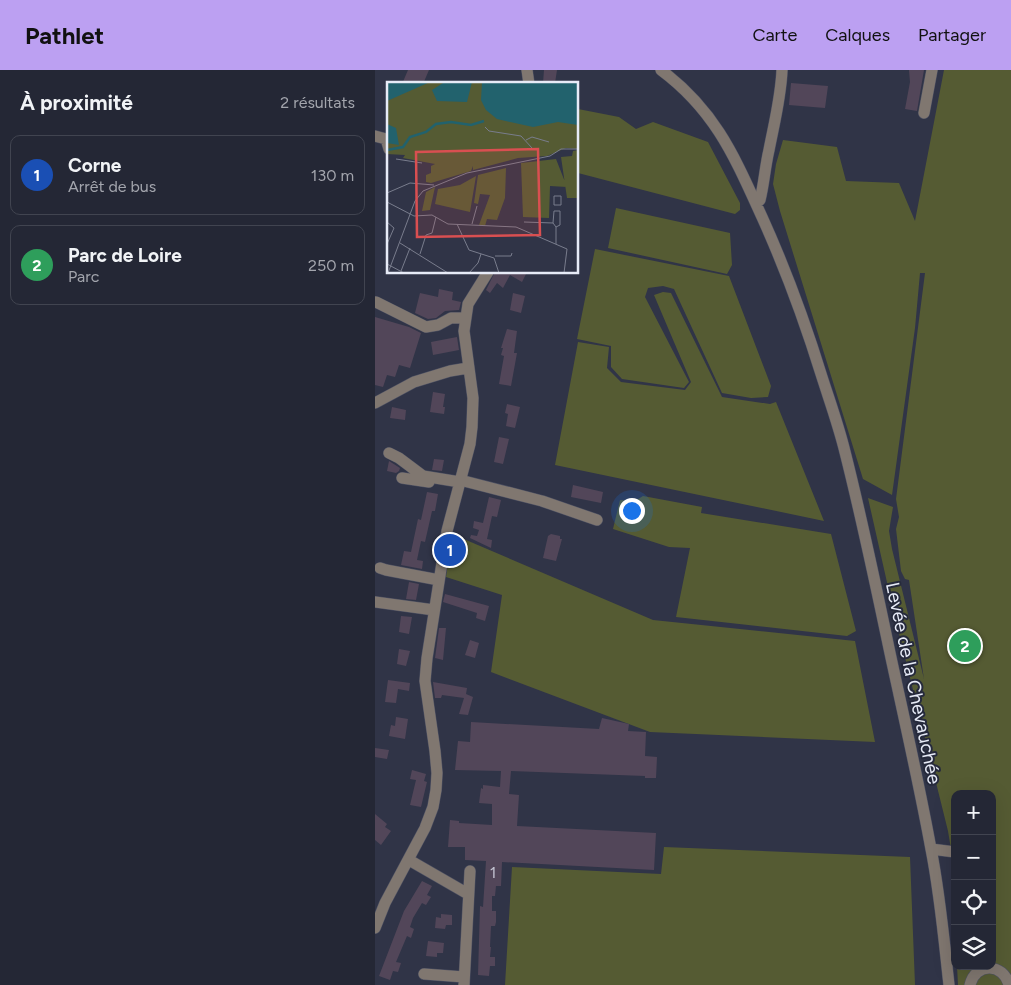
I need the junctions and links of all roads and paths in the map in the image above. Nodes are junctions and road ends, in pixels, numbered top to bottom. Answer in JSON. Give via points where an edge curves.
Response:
{"nodes":[{"id":1,"x":661,"y":70,"type":"edge"},
{"id":2,"x":782,"y":70,"type":"edge"},
{"id":3,"x":932,"y":70,"type":"edge"},
{"id":4,"x":924,"y":113,"type":"dead end"},
{"id":5,"x":375,"y":136,"type":"edge"},
{"id":6,"x":387,"y":142,"type":"edge"},
{"id":7,"x":756,"y":203,"type":"junction"},
{"id":8,"x":487,"y":274,"type":"edge"},
{"id":9,"x":376,"y":302,"type":"dead end"},
{"id":10,"x":466,"y":318,"type":"junction"},
{"id":11,"x":469,"y":368,"type":"junction"},
{"id":12,"x":375,"y":403,"type":"edge"},
{"id":13,"x":389,"y":453,"type":"dead end"},
{"id":14,"x":402,"y":478,"type":"dead end"},
{"id":15,"x":459,"y":483,"type":"junction"},
{"id":16,"x":597,"y":520,"type":"dead end"},
{"id":17,"x":380,"y":568,"type":"dead end"},
{"id":18,"x":439,"y":580,"type":"junction"},
{"id":19,"x":375,"y":602,"type":"edge"},
{"id":20,"x":434,"y":610,"type":"junction"},
{"id":21,"x":931,"y":849,"type":"junction"},
{"id":22,"x":951,"y":852,"type":"edge"},
{"id":23,"x":409,"y":860,"type":"junction"},
{"id":24,"x":470,"y":871,"type":"dead end"},
{"id":25,"x":468,"y":894,"type":"junction"},
{"id":26,"x":375,"y":928,"type":"edge"},
{"id":27,"x":424,"y":974,"type":"dead end"},
{"id":28,"x":464,"y":981,"type":"edge"},
{"id":29,"x":1009,"y":981,"type":"edge"},
{"id":30,"x":949,"y":985,"type":"edge"},
{"id":31,"x":970,"y":985,"type":"edge"}],
"edges":[{"from":1,"to":7,"type":"street","name":"Levée de la Chevauchée","via":[[681,85],[714,123]]},
{"from":2,"to":7,"type":"street","via":[[763,187]]},
{"from":3,"to":4,"type":"street"},
{"from":5,"to":6,"type":"street"},
{"from":7,"to":21,"type":"street","name":"Levée de la Chevauchée","via":[[792,285],[845,450]]},
{"from":8,"to":10,"type":"street","via":[[468,304]]},
{"from":9,"to":10,"type":"street","via":[[425,327],[439,326],[451,318]]},
{"from":10,"to":11,"type":"street","via":[[464,331]]},
{"from":11,"to":12,"type":"street","via":[[415,382]]},
{"from":11,"to":15,"type":"street","via":[[472,427]]},
{"from":13,"to":15,"type":"street","via":[[423,476]]},
{"from":14,"to":15,"type":"street"},
{"from":15,"to":16,"type":"street","via":[[542,501]]},
{"from":15,"to":18,"type":"street"},
{"from":17,"to":18,"type":"street"},
{"from":18,"to":20,"type":"street"},
{"from":19,"to":20,"type":"street"},
{"from":20,"to":23,"type":"street","via":[[425,681],[437,765],[436,790],[425,828]]},
{"from":21,"to":22,"type":"street"},
{"from":21,"to":30,"type":"street","name":"Levée de la Chevauchée"},
{"from":23,"to":25,"type":"street"},
{"from":23,"to":26,"type":"street"},
{"from":24,"to":25,"type":"street"},
{"from":25,"to":28,"type":"street"},
{"from":27,"to":28,"type":"street"},
{"from":29,"to":31,"type":"street","via":[[999,970],[986,968],[975,974]]}]}
